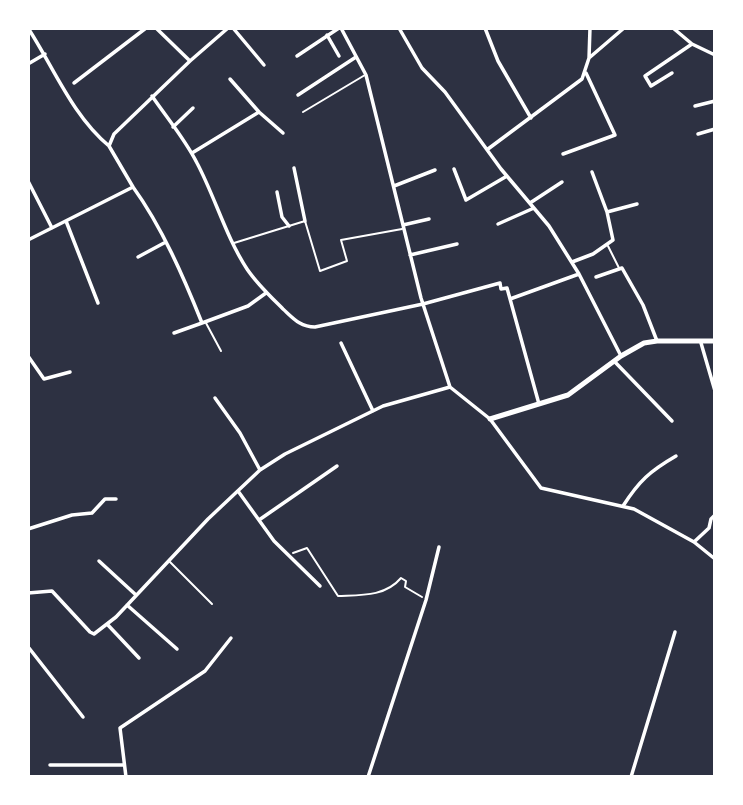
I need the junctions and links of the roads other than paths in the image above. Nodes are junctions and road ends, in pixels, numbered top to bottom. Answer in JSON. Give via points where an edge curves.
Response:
{"nodes":[{"id":1,"x":28,"y":28,"type":"edge"},
{"id":2,"x":146,"y":28,"type":"edge"},
{"id":3,"x":156,"y":28,"type":"edge"},
{"id":4,"x":230,"y":28,"type":"edge"},
{"id":5,"x":340,"y":28,"type":"edge"},
{"id":6,"x":399,"y":28,"type":"edge"},
{"id":7,"x":485,"y":28,"type":"edge"},
{"id":8,"x":590,"y":28,"type":"edge"},
{"id":9,"x":624,"y":28,"type":"edge"},
{"id":10,"x":673,"y":28,"type":"edge"},
{"id":11,"x":327,"y":35,"type":"junction"},
{"id":12,"x":692,"y":44,"type":"junction"},
{"id":13,"x":45,"y":54,"type":"junction"},
{"id":14,"x":715,"y":55,"type":"edge"},
{"id":15,"x":297,"y":56,"type":"dead end"},
{"id":16,"x":339,"y":56,"type":"dead end"},
{"id":17,"x":356,"y":57,"type":"junction"},
{"id":18,"x":589,"y":58,"type":"junction"},
{"id":19,"x":190,"y":61,"type":"junction"},
{"id":20,"x":28,"y":64,"type":"edge"},
{"id":21,"x":264,"y":65,"type":"dead end"},
{"id":22,"x":585,"y":71,"type":"junction"},
{"id":23,"x":672,"y":73,"type":"dead end"},
{"id":24,"x":366,"y":75,"type":"junction"},
{"id":25,"x":230,"y":79,"type":"dead end"},
{"id":26,"x":74,"y":83,"type":"dead end"},
{"id":27,"x":299,"y":95,"type":"dead end"},
{"id":28,"x":152,"y":96,"type":"junction"},
{"id":29,"x":715,"y":101,"type":"edge"},
{"id":30,"x":695,"y":106,"type":"dead end"},
{"id":31,"x":193,"y":108,"type":"dead end"},
{"id":32,"x":258,"y":112,"type":"junction"},
{"id":33,"x":303,"y":112,"type":"dead end"},
{"id":34,"x":531,"y":118,"type":"junction"},
{"id":35,"x":173,"y":127,"type":"junction"},
{"id":36,"x":715,"y":129,"type":"edge"},
{"id":37,"x":283,"y":133,"type":"dead end"},
{"id":38,"x":698,"y":134,"type":"dead end"},
{"id":39,"x":109,"y":146,"type":"junction"},
{"id":40,"x":488,"y":149,"type":"junction"},
{"id":41,"x":192,"y":153,"type":"junction"},
{"id":42,"x":563,"y":154,"type":"dead end"},
{"id":43,"x":294,"y":168,"type":"dead end"},
{"id":44,"x":454,"y":169,"type":"dead end"},
{"id":45,"x":435,"y":170,"type":"dead end"},
{"id":46,"x":592,"y":172,"type":"dead end"},
{"id":47,"x":507,"y":176,"type":"junction"},
{"id":48,"x":28,"y":181,"type":"edge"},
{"id":49,"x":562,"y":182,"type":"dead end"},
{"id":50,"x":394,"y":186,"type":"junction"},
{"id":51,"x":133,"y":187,"type":"junction"},
{"id":52,"x":278,"y":192,"type":"dead end"},
{"id":53,"x":530,"y":203,"type":"junction"},
{"id":54,"x":637,"y":204,"type":"dead end"},
{"id":55,"x":534,"y":208,"type":"junction"},
{"id":56,"x":607,"y":212,"type":"junction"},
{"id":57,"x":429,"y":219,"type":"dead end"},
{"id":58,"x":66,"y":221,"type":"junction"},
{"id":59,"x":305,"y":221,"type":"junction"},
{"id":60,"x":498,"y":224,"type":"dead end"},
{"id":61,"x":289,"y":226,"type":"junction"},
{"id":62,"x":404,"y":227,"type":"junction"},
{"id":63,"x":52,"y":228,"type":"junction"},
{"id":64,"x":28,"y":240,"type":"edge"},
{"id":65,"x":164,"y":243,"type":"junction"},
{"id":66,"x":233,"y":244,"type":"junction"},
{"id":67,"x":457,"y":244,"type":"dead end"},
{"id":68,"x":608,"y":245,"type":"junction"},
{"id":69,"x":410,"y":255,"type":"junction"},
{"id":70,"x":138,"y":257,"type":"dead end"},
{"id":71,"x":572,"y":262,"type":"junction"},
{"id":72,"x":619,"y":268,"type":"junction"},
{"id":73,"x":579,"y":274,"type":"junction"},
{"id":74,"x":596,"y":277,"type":"dead end"},
{"id":75,"x":266,"y":293,"type":"junction"},
{"id":76,"x":510,"y":299,"type":"junction"},
{"id":77,"x":98,"y":303,"type":"dead end"},
{"id":78,"x":423,"y":304,"type":"junction"},
{"id":79,"x":204,"y":323,"type":"junction"},
{"id":80,"x":174,"y":333,"type":"dead end"},
{"id":81,"x":657,"y":341,"type":"junction"},
{"id":82,"x":715,"y":341,"type":"edge"},
{"id":83,"x":341,"y":342,"type":"dead end"},
{"id":84,"x":701,"y":343,"type":"junction"},
{"id":85,"x":221,"y":351,"type":"dead end"},
{"id":86,"x":28,"y":356,"type":"edge"},
{"id":87,"x":621,"y":356,"type":"junction"},
{"id":88,"x":614,"y":362,"type":"junction"},
{"id":89,"x":69,"y":372,"type":"dead end"},
{"id":90,"x":450,"y":387,"type":"junction"},
{"id":91,"x":715,"y":391,"type":"edge"},
{"id":92,"x":215,"y":398,"type":"dead end"},
{"id":93,"x":539,"y":404,"type":"junction"},
{"id":94,"x":373,"y":411,"type":"junction"},
{"id":95,"x":490,"y":419,"type":"junction"},
{"id":96,"x":672,"y":421,"type":"dead end"},
{"id":97,"x":676,"y":456,"type":"dead end"},
{"id":98,"x":337,"y":466,"type":"dead end"},
{"id":99,"x":260,"y":470,"type":"junction"},
{"id":100,"x":238,"y":491,"type":"junction"},
{"id":101,"x":117,"y":499,"type":"dead end"},
{"id":102,"x":624,"y":506,"type":"junction"},
{"id":103,"x":715,"y":515,"type":"edge"},
{"id":104,"x":259,"y":520,"type":"junction"},
{"id":105,"x":28,"y":528,"type":"edge"},
{"id":106,"x":694,"y":542,"type":"junction"},
{"id":107,"x":439,"y":547,"type":"dead end"},
{"id":108,"x":715,"y":559,"type":"edge"},
{"id":109,"x":99,"y":561,"type":"dead end"},
{"id":110,"x":169,"y":561,"type":"junction"},
{"id":111,"x":320,"y":586,"type":"dead end"},
{"id":112,"x":28,"y":593,"type":"edge"},
{"id":113,"x":136,"y":595,"type":"junction"},
{"id":114,"x":212,"y":604,"type":"dead end"},
{"id":115,"x":127,"y":605,"type":"junction"},
{"id":116,"x":107,"y":624,"type":"junction"},
{"id":117,"x":675,"y":632,"type":"dead end"},
{"id":118,"x":231,"y":638,"type":"dead end"},
{"id":119,"x":28,"y":648,"type":"edge"},
{"id":120,"x":177,"y":649,"type":"dead end"},
{"id":121,"x":139,"y":658,"type":"dead end"},
{"id":122,"x":83,"y":717,"type":"dead end"},
{"id":123,"x":50,"y":765,"type":"dead end"},
{"id":124,"x":124,"y":765,"type":"junction"},
{"id":125,"x":125,"y":777,"type":"edge"},
{"id":126,"x":368,"y":777,"type":"edge"},
{"id":127,"x":631,"y":777,"type":"edge"}],
"edges":[{"from":1,"to":13,"type":"street"},
{"from":2,"to":26,"type":"street"},
{"from":3,"to":19,"type":"street"},
{"from":4,"to":19,"type":"street"},
{"from":4,"to":21,"type":"street"},
{"from":5,"to":11,"type":"street"},
{"from":5,"to":17,"type":"street"},
{"from":6,"to":40,"type":"street","via":[[422,68]]},
{"from":7,"to":34,"type":"street"},
{"from":8,"to":18,"type":"street"},
{"from":9,"to":18,"type":"street"},
{"from":10,"to":12,"type":"street"},
{"from":11,"to":15,"type":"street"},
{"from":11,"to":16,"type":"street"},
{"from":12,"to":14,"type":"street"},
{"from":12,"to":23,"type":"street","via":[[645,76],[651,86]]},
{"from":13,"to":20,"type":"street"},
{"from":13,"to":39,"type":"street","via":[[79,115]]},
{"from":17,"to":24,"type":"street"},
{"from":17,"to":27,"type":"street"},
{"from":18,"to":22,"type":"street"},
{"from":19,"to":28,"type":"street"},
{"from":22,"to":34,"type":"street","via":[[582,79]]},
{"from":22,"to":42,"type":"street","via":[[615,135]]},
{"from":24,"to":33,"type":"lane"},
{"from":24,"to":50,"type":"street"},
{"from":25,"to":32,"type":"street"},
{"from":28,"to":35,"type":"street"},
{"from":28,"to":39,"type":"street","via":[[114,134]]},
{"from":29,"to":30,"type":"street"},
{"from":31,"to":35,"type":"street"},
{"from":32,"to":37,"type":"street"},
{"from":32,"to":41,"type":"street"},
{"from":34,"to":40,"type":"street"},
{"from":35,"to":41,"type":"street"},
{"from":36,"to":38,"type":"street"},
{"from":39,"to":51,"type":"street"},
{"from":40,"to":47,"type":"street"},
{"from":41,"to":66,"type":"street"},
{"from":43,"to":59,"type":"street"},
{"from":44,"to":47,"type":"street","via":[[466,200]]},
{"from":45,"to":50,"type":"street"},
{"from":46,"to":56,"type":"street"},
{"from":47,"to":53,"type":"street"},
{"from":48,"to":63,"type":"street"},
{"from":49,"to":53,"type":"street"},
{"from":50,"to":62,"type":"street"},
{"from":51,"to":58,"type":"street"},
{"from":51,"to":65,"type":"street"},
{"from":52,"to":61,"type":"street","via":[[282,217]]},
{"from":53,"to":55,"type":"street"},
{"from":54,"to":56,"type":"street"},
{"from":55,"to":60,"type":"street"},
{"from":55,"to":71,"type":"street"},
{"from":56,"to":68,"type":"street","via":[[613,236]]},
{"from":57,"to":62,"type":"street"},
{"from":58,"to":63,"type":"street"},
{"from":58,"to":77,"type":"street"},
{"from":59,"to":61,"type":"lane"},
{"from":59,"to":62,"type":"lane","via":[[320,271],[347,261],[341,240]]},
{"from":61,"to":66,"type":"lane"},
{"from":62,"to":69,"type":"street"},
{"from":63,"to":64,"type":"street"},
{"from":65,"to":70,"type":"street"},
{"from":65,"to":79,"type":"street"},
{"from":66,"to":75,"type":"street"},
{"from":67,"to":69,"type":"street"},
{"from":68,"to":71,"type":"street"},
{"from":68,"to":72,"type":"lane"},
{"from":69,"to":78,"type":"street"},
{"from":71,"to":73,"type":"street"},
{"from":72,"to":74,"type":"street"},
{"from":72,"to":81,"type":"street","via":[[643,305]]},
{"from":73,"to":76,"type":"street"},
{"from":73,"to":87,"type":"street"},
{"from":75,"to":78,"type":"street","via":[[297,322],[309,327]]},
{"from":75,"to":79,"type":"street","via":[[248,306]]},
{"from":76,"to":78,"type":"street","via":[[500,283]]},
{"from":76,"to":93,"type":"street"},
{"from":78,"to":90,"type":"street"},
{"from":79,"to":80,"type":"street"},
{"from":79,"to":85,"type":"lane"},
{"from":81,"to":84,"type":"street"},
{"from":81,"to":87,"type":"street"},
{"from":82,"to":84,"type":"street"},
{"from":83,"to":94,"type":"street"},
{"from":84,"to":91,"type":"street"},
{"from":86,"to":89,"type":"street","via":[[44,379]]},
{"from":87,"to":88,"type":"street"},
{"from":88,"to":93,"type":"street","via":[[568,395]]},
{"from":88,"to":96,"type":"street"},
{"from":90,"to":94,"type":"street"},
{"from":90,"to":95,"type":"street"},
{"from":92,"to":99,"type":"street"},
{"from":93,"to":95,"type":"street"},
{"from":94,"to":99,"type":"street"},
{"from":95,"to":102,"type":"street","via":[[541,488]]},
{"from":97,"to":102,"type":"street","via":[[636,485]]},
{"from":98,"to":104,"type":"street"},
{"from":99,"to":100,"type":"street"},
{"from":100,"to":104,"type":"street"},
{"from":100,"to":110,"type":"street"},
{"from":101,"to":105,"type":"street","via":[[104,499],[92,513]]},
{"from":102,"to":106,"type":"street"},
{"from":103,"to":106,"type":"street"},
{"from":104,"to":111,"type":"street"},
{"from":106,"to":108,"type":"street"},
{"from":107,"to":126,"type":"street"},
{"from":109,"to":113,"type":"street"},
{"from":110,"to":113,"type":"street"},
{"from":110,"to":114,"type":"lane"},
{"from":112,"to":116,"type":"street","via":[[52,591],[94,634]]},
{"from":113,"to":115,"type":"street"},
{"from":115,"to":116,"type":"street"},
{"from":115,"to":120,"type":"street"},
{"from":116,"to":121,"type":"street"},
{"from":117,"to":127,"type":"street"},
{"from":118,"to":124,"type":"street","via":[[205,671],[120,728]]},
{"from":119,"to":122,"type":"street"},
{"from":123,"to":124,"type":"street"},
{"from":124,"to":125,"type":"street"}]}
